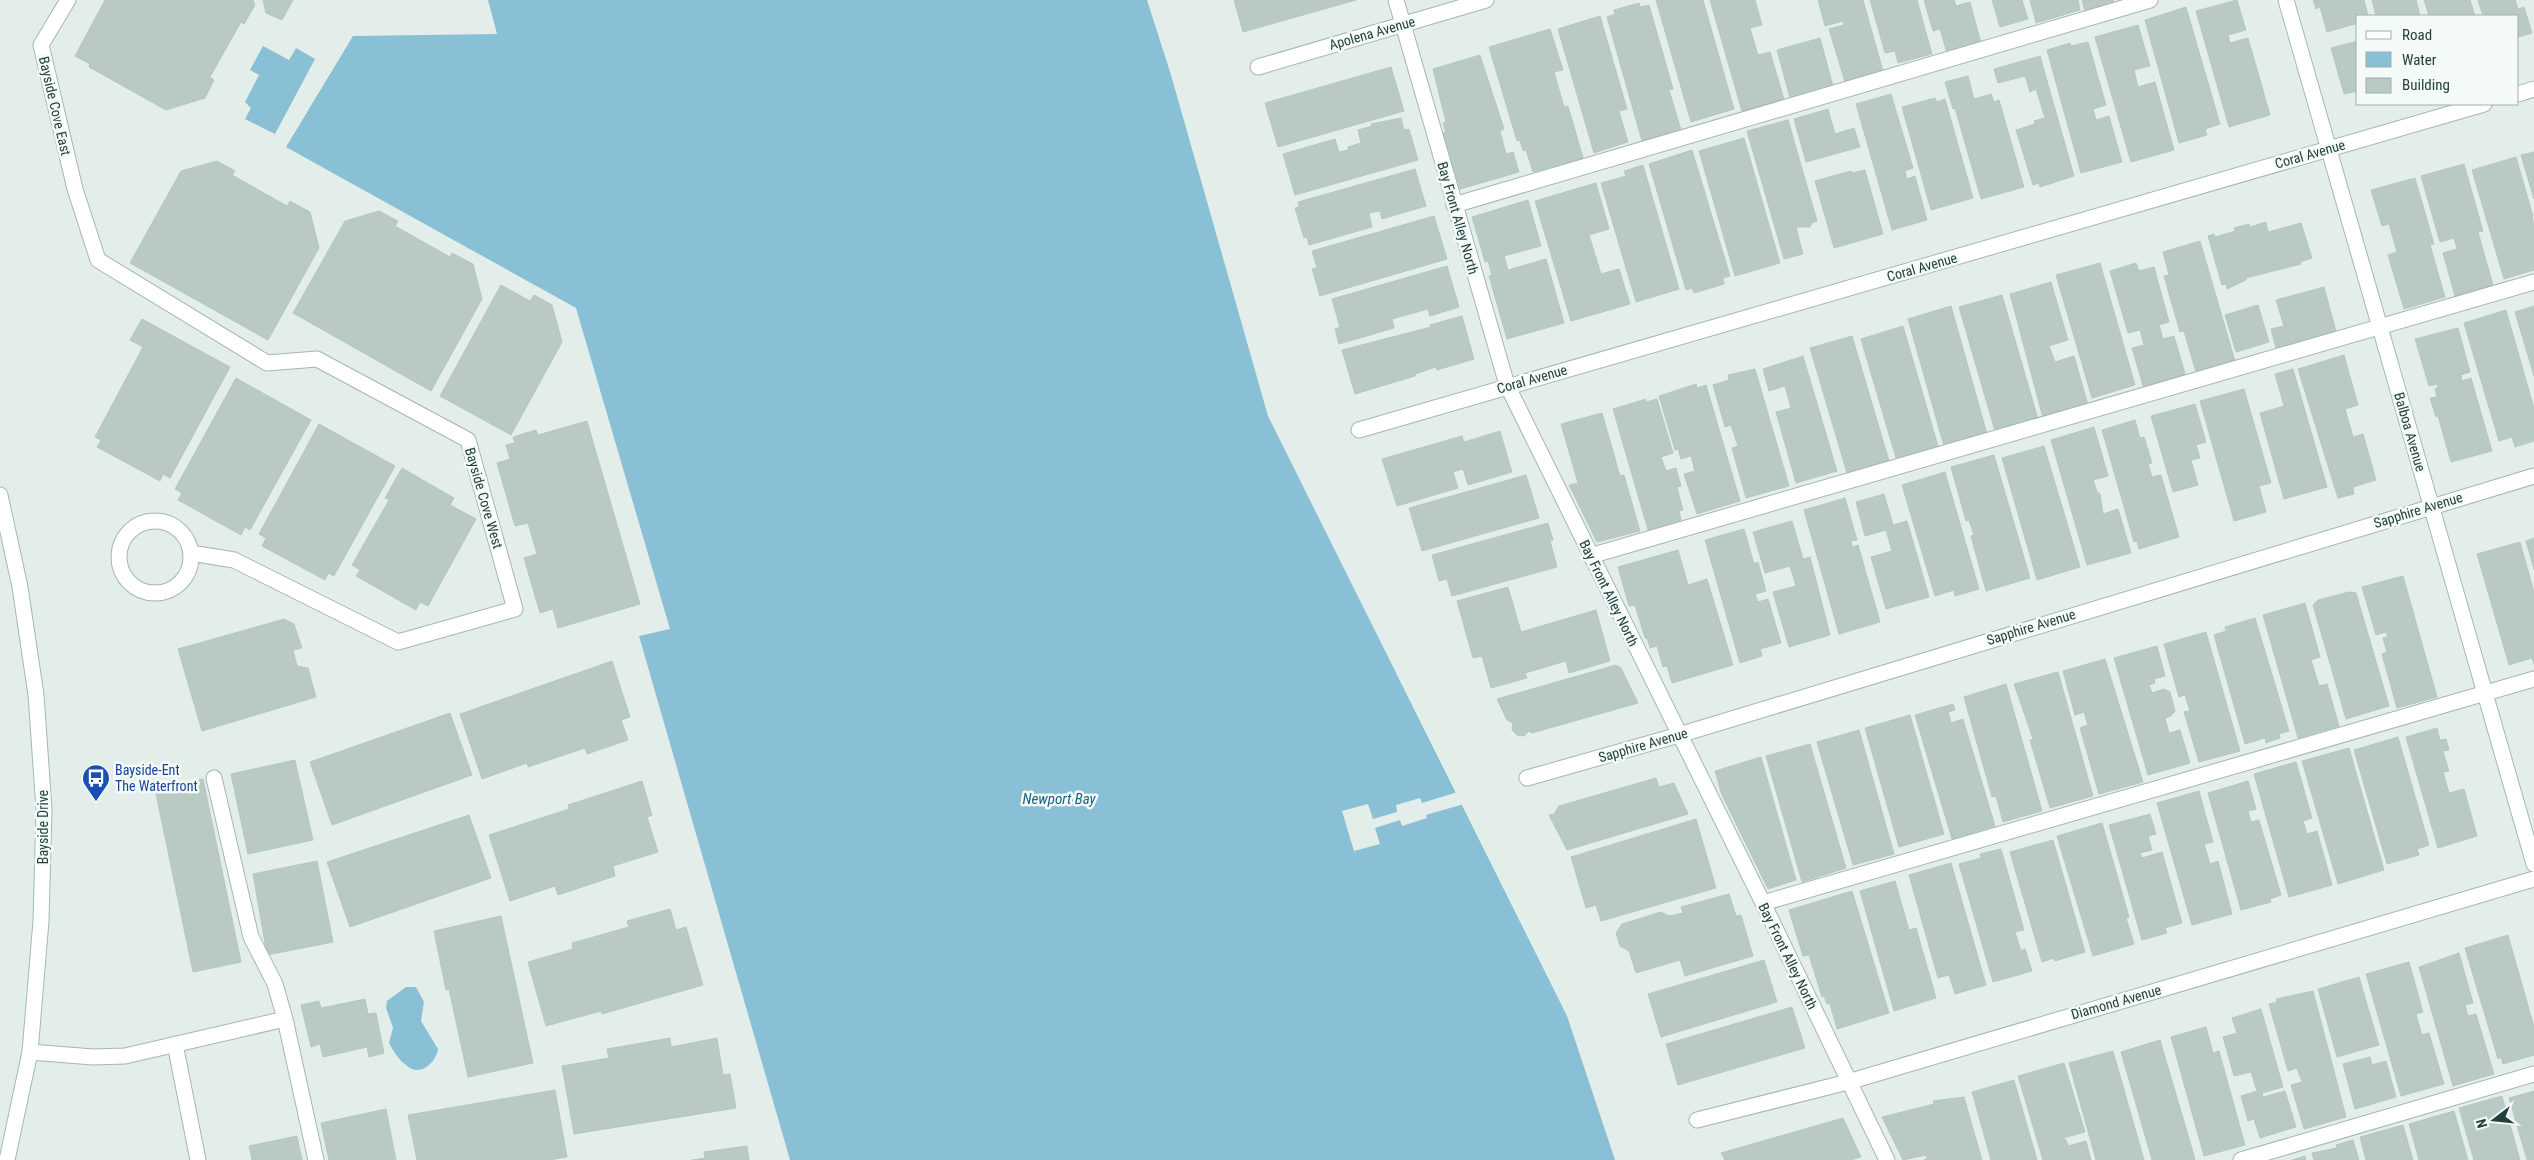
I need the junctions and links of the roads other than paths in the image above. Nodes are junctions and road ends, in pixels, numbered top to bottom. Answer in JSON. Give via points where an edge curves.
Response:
{"nodes":[{"id":1,"x":68,"y":0,"type":"edge"},
{"id":2,"x":1396,"y":0,"type":"edge"},
{"id":3,"x":1486,"y":0,"type":"edge"},
{"id":4,"x":2150,"y":0,"type":"edge"},
{"id":5,"x":2286,"y":0,"type":"edge"},
{"id":6,"x":1403,"y":24,"type":"junction"},
{"id":7,"x":1258,"y":67,"type":"dead end"},
{"id":8,"x":2534,"y":89,"type":"edge"},
{"id":9,"x":2519,"y":94,"type":"edge"},
{"id":10,"x":2480,"y":105,"type":"edge"},
{"id":11,"x":2329,"y":148,"type":"junction"},
{"id":12,"x":75,"y":189,"type":"joint"},
{"id":13,"x":1454,"y":205,"type":"junction"},
{"id":14,"x":2534,"y":282,"type":"edge"},
{"id":15,"x":2380,"y":326,"type":"junction"},
{"id":16,"x":1507,"y":385,"type":"junction"},
{"id":17,"x":1359,"y":430,"type":"dead end"},
{"id":18,"x":2534,"y":476,"type":"edge"},
{"id":19,"x":0,"y":495,"type":"edge"},
{"id":20,"x":2431,"y":505,"type":"junction"},
{"id":21,"x":191,"y":553,"type":"junction"},
{"id":22,"x":1590,"y":556,"type":"junction"},
{"id":23,"x":2534,"y":679,"type":"edge"},
{"id":24,"x":2485,"y":693,"type":"junction"},
{"id":25,"x":1679,"y":735,"type":"junction"},
{"id":26,"x":214,"y":778,"type":"dead end"},
{"id":27,"x":1527,"y":778,"type":"dead end"},
{"id":28,"x":2534,"y":864,"type":"edge"},
{"id":29,"x":2534,"y":879,"type":"edge"},
{"id":30,"x":1763,"y":903,"type":"junction"},
{"id":31,"x":285,"y":1018,"type":"junction"},
{"id":32,"x":175,"y":1044,"type":"junction"},
{"id":33,"x":30,"y":1052,"type":"junction"},
{"id":34,"x":2534,"y":1074,"type":"edge"},
{"id":35,"x":1848,"y":1082,"type":"junction"},
{"id":36,"x":1697,"y":1120,"type":"dead end"},
{"id":37,"x":7,"y":1160,"type":"edge"},
{"id":38,"x":198,"y":1160,"type":"edge"},
{"id":39,"x":316,"y":1160,"type":"edge"},
{"id":40,"x":1887,"y":1160,"type":"edge"},
{"id":41,"x":2241,"y":1160,"type":"edge"}],
"edges":[{"from":1,"to":12,"type":"street","name":"Bayside Cove East","via":[[41,45]]},
{"from":2,"to":6,"type":"street","name":"Bay Front Alley North"},
{"from":3,"to":6,"type":"street","name":"Apolena Avenue"},
{"from":4,"to":13,"type":"street"},
{"from":5,"to":11,"type":"street","name":"Balboa Avenue"},
{"from":6,"to":7,"type":"street","name":"Apolena Avenue"},
{"from":6,"to":13,"type":"street","name":"Bay Front Alley North"},
{"from":8,"to":9,"type":"street"},
{"from":10,"to":11,"type":"street","name":"Coral Avenue"},
{"from":11,"to":15,"type":"street","name":"Balboa Avenue"},
{"from":11,"to":16,"type":"street","name":"Coral Avenue","via":[[1799,304]]},
{"from":12,"to":21,"type":"street","name":"Bayside Cove West","via":[[98,260],[267,364],[317,359],[468,440],[515,609],[398,642],[234,560]]},
{"from":13,"to":16,"type":"street","name":"Bay Front Alley North"},
{"from":14,"to":15,"type":"street"},
{"from":15,"to":20,"type":"street","name":"Balboa Avenue"},
{"from":15,"to":22,"type":"street"},
{"from":16,"to":17,"type":"street","name":"Coral Avenue"},
{"from":16,"to":22,"type":"street","name":"Bay Front Alley North"},
{"from":18,"to":20,"type":"street","name":"Sapphire Avenue"},
{"from":19,"to":33,"type":"street","name":"Bayside Drive","via":[[20,587],[36,695],[44,809],[42,921]]},
{"from":20,"to":24,"type":"street","name":"Balboa Avenue"},
{"from":20,"to":25,"type":"street","name":"Sapphire Avenue"},
{"from":21,"to":21,"type":"street","via":[[188,542],[172,525],[148,521],[132,529],[121,543],[120,567],[133,586],[155,593],[167,591],[186,576]]},
{"from":22,"to":25,"type":"street","name":"Bay Front Alley North"},
{"from":23,"to":24,"type":"street"},
{"from":24,"to":28,"type":"street","name":"Balboa Avenue"},
{"from":24,"to":30,"type":"street"},
{"from":25,"to":27,"type":"street","name":"Sapphire Avenue"},
{"from":25,"to":30,"type":"street","name":"Bay Front Alley North"},
{"from":26,"to":31,"type":"street","via":[[250,936],[275,984]]},
{"from":29,"to":35,"type":"street","name":"Diamond Avenue"},
{"from":30,"to":35,"type":"street","name":"Bay Front Alley North"},
{"from":31,"to":32,"type":"street"},
{"from":31,"to":39,"type":"street"},
{"from":32,"to":33,"type":"street","via":[[125,1056]]},
{"from":32,"to":38,"type":"street"},
{"from":33,"to":37,"type":"street","name":"Bayside Drive"},
{"from":34,"to":41,"type":"street"},
{"from":35,"to":36,"type":"street","name":"Diamond Avenue"},
{"from":35,"to":40,"type":"street","name":"Bay Front Alley North"}]}
